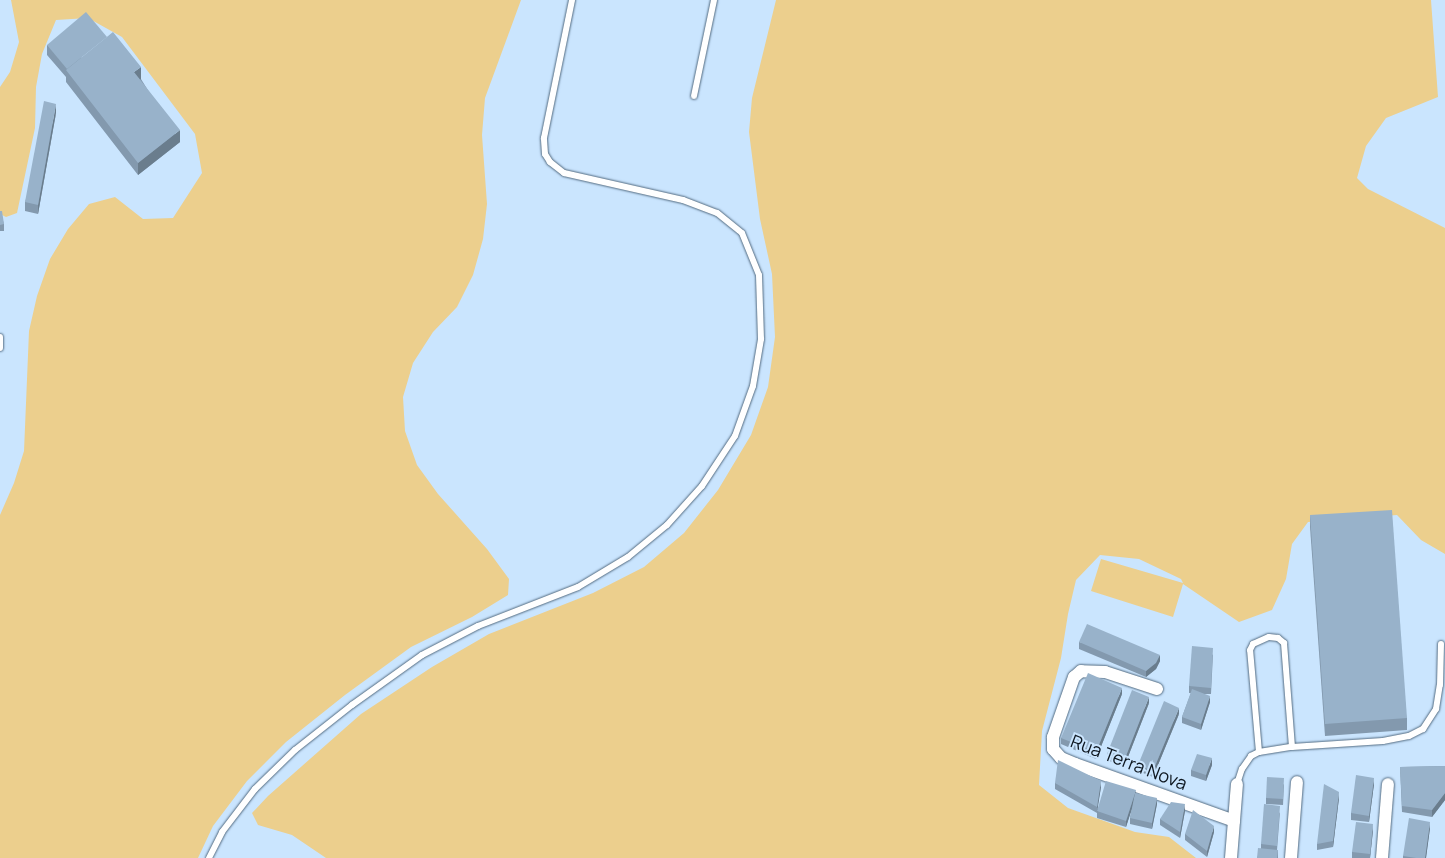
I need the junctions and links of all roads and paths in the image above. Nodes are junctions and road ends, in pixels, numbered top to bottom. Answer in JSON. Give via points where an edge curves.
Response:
{"nodes":[{"id":1,"x":572,"y":0,"type":"edge"},
{"id":2,"x":714,"y":0,"type":"edge"},
{"id":3,"x":694,"y":96,"type":"dead end"},
{"id":4,"x":0,"y":337,"type":"edge"},
{"id":5,"x":0,"y":348,"type":"edge"},
{"id":6,"x":1441,"y":644,"type":"dead end"},
{"id":7,"x":1156,"y":689,"type":"dead end"},
{"id":8,"x":1292,"y":747,"type":"junction"},
{"id":9,"x":1259,"y":752,"type":"junction"},
{"id":10,"x":1297,"y":782,"type":"dead end"},
{"id":11,"x":1237,"y":784,"type":"joint"},
{"id":12,"x":1388,"y":784,"type":"dead end"},
{"id":13,"x":1234,"y":821,"type":"junction"},
{"id":14,"x":209,"y":858,"type":"edge"},
{"id":15,"x":1231,"y":858,"type":"edge"},
{"id":16,"x":1291,"y":858,"type":"edge"},
{"id":17,"x":1382,"y":858,"type":"edge"}],
"edges":[{"from":1,"to":14,"type":"lane","via":[[544,138],[545,154],[550,162],[564,173],[683,200],[717,213],[742,233],[759,275],[761,338],[753,386],[734,436],[702,486],[668,525],[628,556],[578,587],[478,626],[422,655],[295,750],[256,789],[222,832]]},
{"from":2,"to":3,"type":"lane"},
{"from":4,"to":5,"type":"lane"},
{"from":6,"to":8,"type":"lane","via":[[1436,709],[1423,729],[1410,736],[1383,741]]},
{"from":7,"to":13,"type":"street","name":"Rua Terra Nova","via":[[1105,672],[1082,671],[1074,677],[1053,737],[1053,749],[1061,758],[1075,764]]},
{"from":8,"to":9,"type":"lane"},
{"from":8,"to":9,"type":"lane","via":[[1284,643],[1269,637],[1254,644],[1250,650]]},
{"from":9,"to":11,"type":"lane","via":[[1251,756],[1242,769]]},
{"from":10,"to":16,"type":"street"},
{"from":11,"to":13,"type":"street"},
{"from":12,"to":17,"type":"street"},
{"from":13,"to":15,"type":"street"}]}
